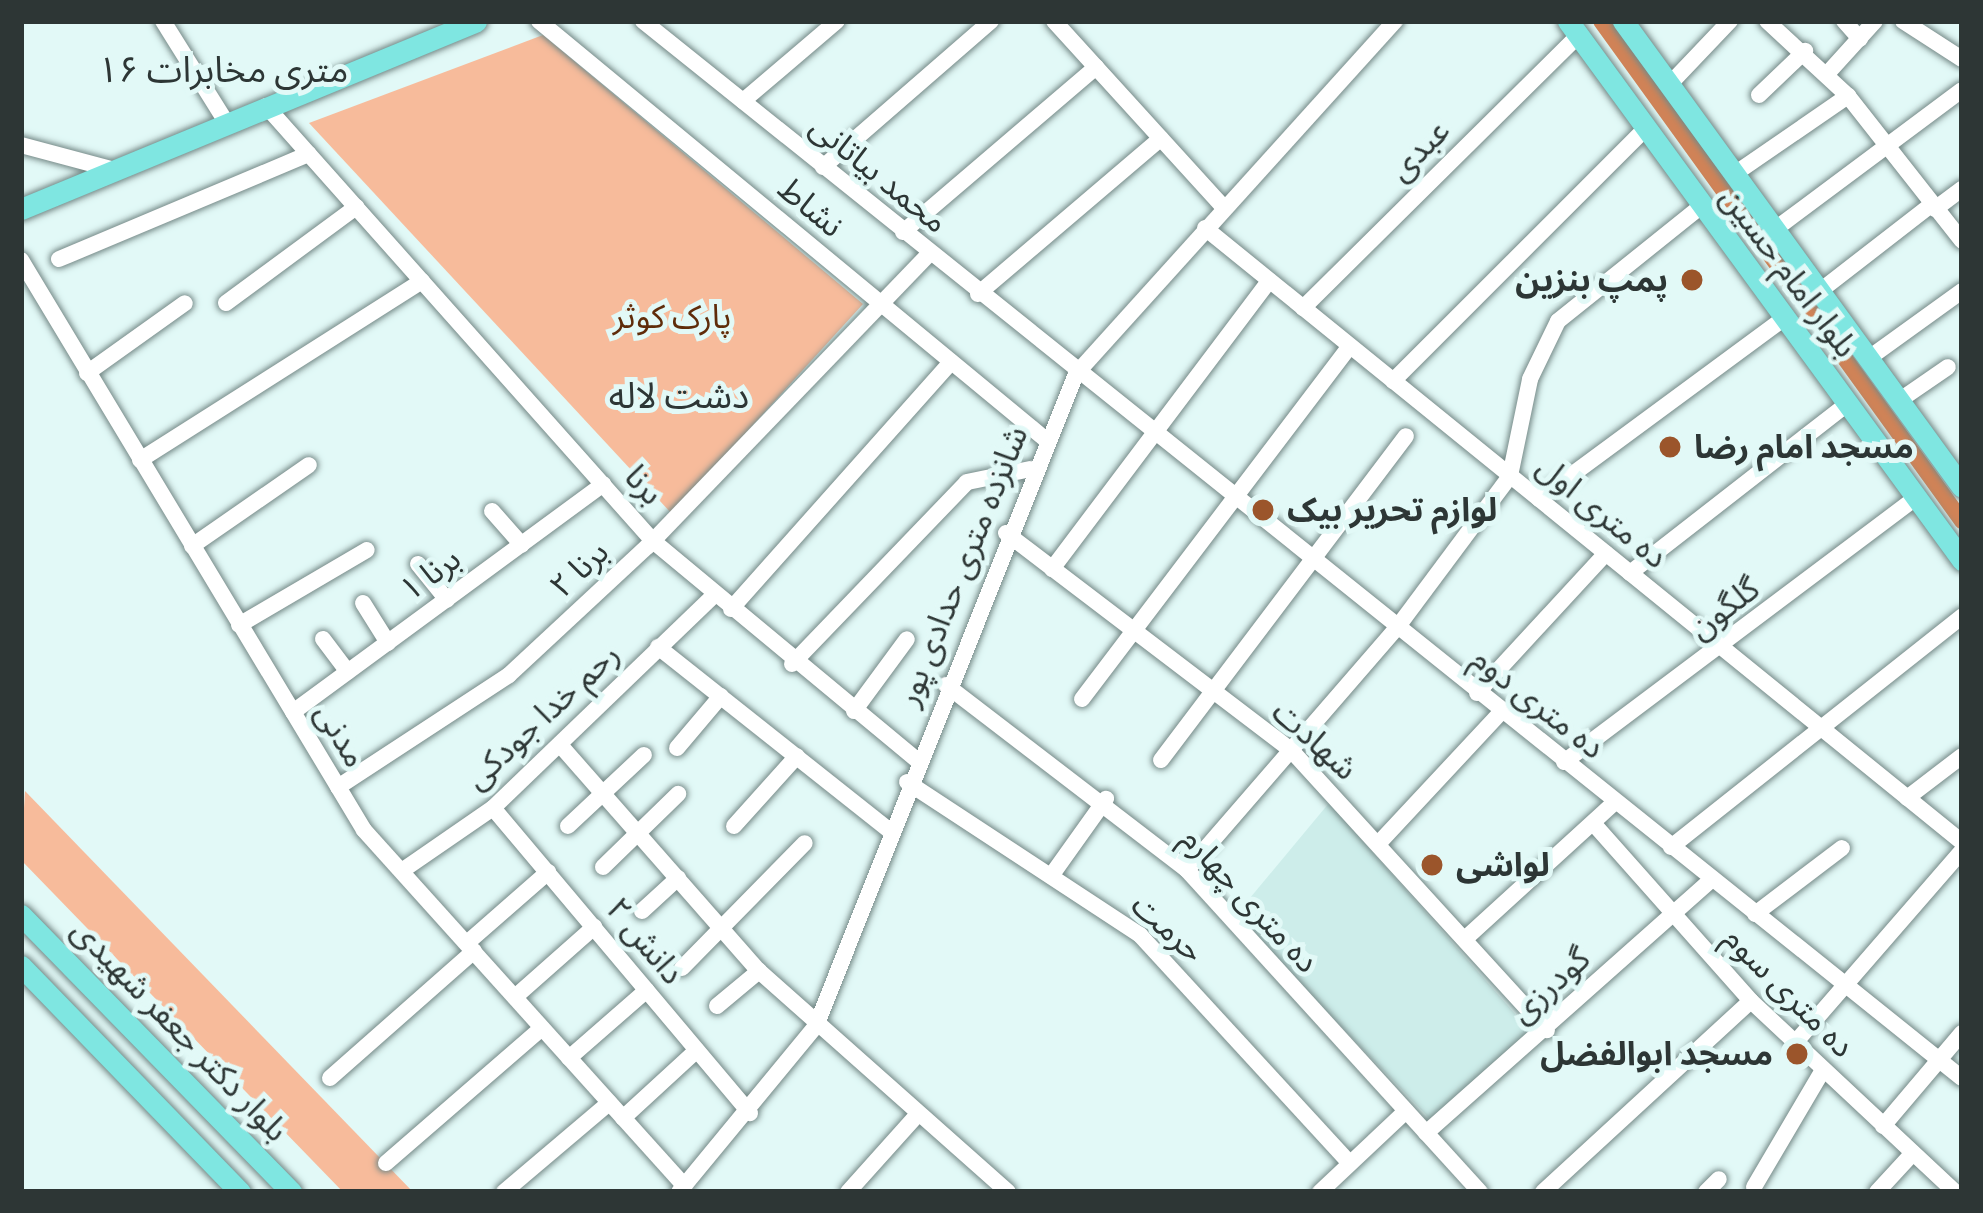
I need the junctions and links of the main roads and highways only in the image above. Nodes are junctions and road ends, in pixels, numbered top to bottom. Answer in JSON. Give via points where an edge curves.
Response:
{"nodes":[{"id":1,"x":476,"y":21,"type":"edge"},
{"id":2,"x":1623,"y":21,"type":"edge"},
{"id":3,"x":1573,"y":28,"type":"edge"},
{"id":4,"x":21,"y":209,"type":"edge"},
{"id":5,"x":1960,"y":479,"type":"edge"},
{"id":6,"x":1962,"y":560,"type":"edge"},
{"id":7,"x":21,"y":915,"type":"edge"},
{"id":8,"x":21,"y":966,"type":"edge"},
{"id":9,"x":240,"y":1192,"type":"edge"},
{"id":10,"x":291,"y":1192,"type":"edge"}],
"edges":[{"from":1,"to":4,"type":"main road"},
{"from":2,"to":5,"type":"main road","name":"بلوار امام حسین"},
{"from":3,"to":6,"type":"main road","name":"بلوار امام حسین"},
{"from":7,"to":10,"type":"main road","name":"بلوار دکتر جعفر شهیدی"},
{"from":8,"to":9,"type":"main road","name":"بلوار دکتر جعفر شهیدی"}]}
